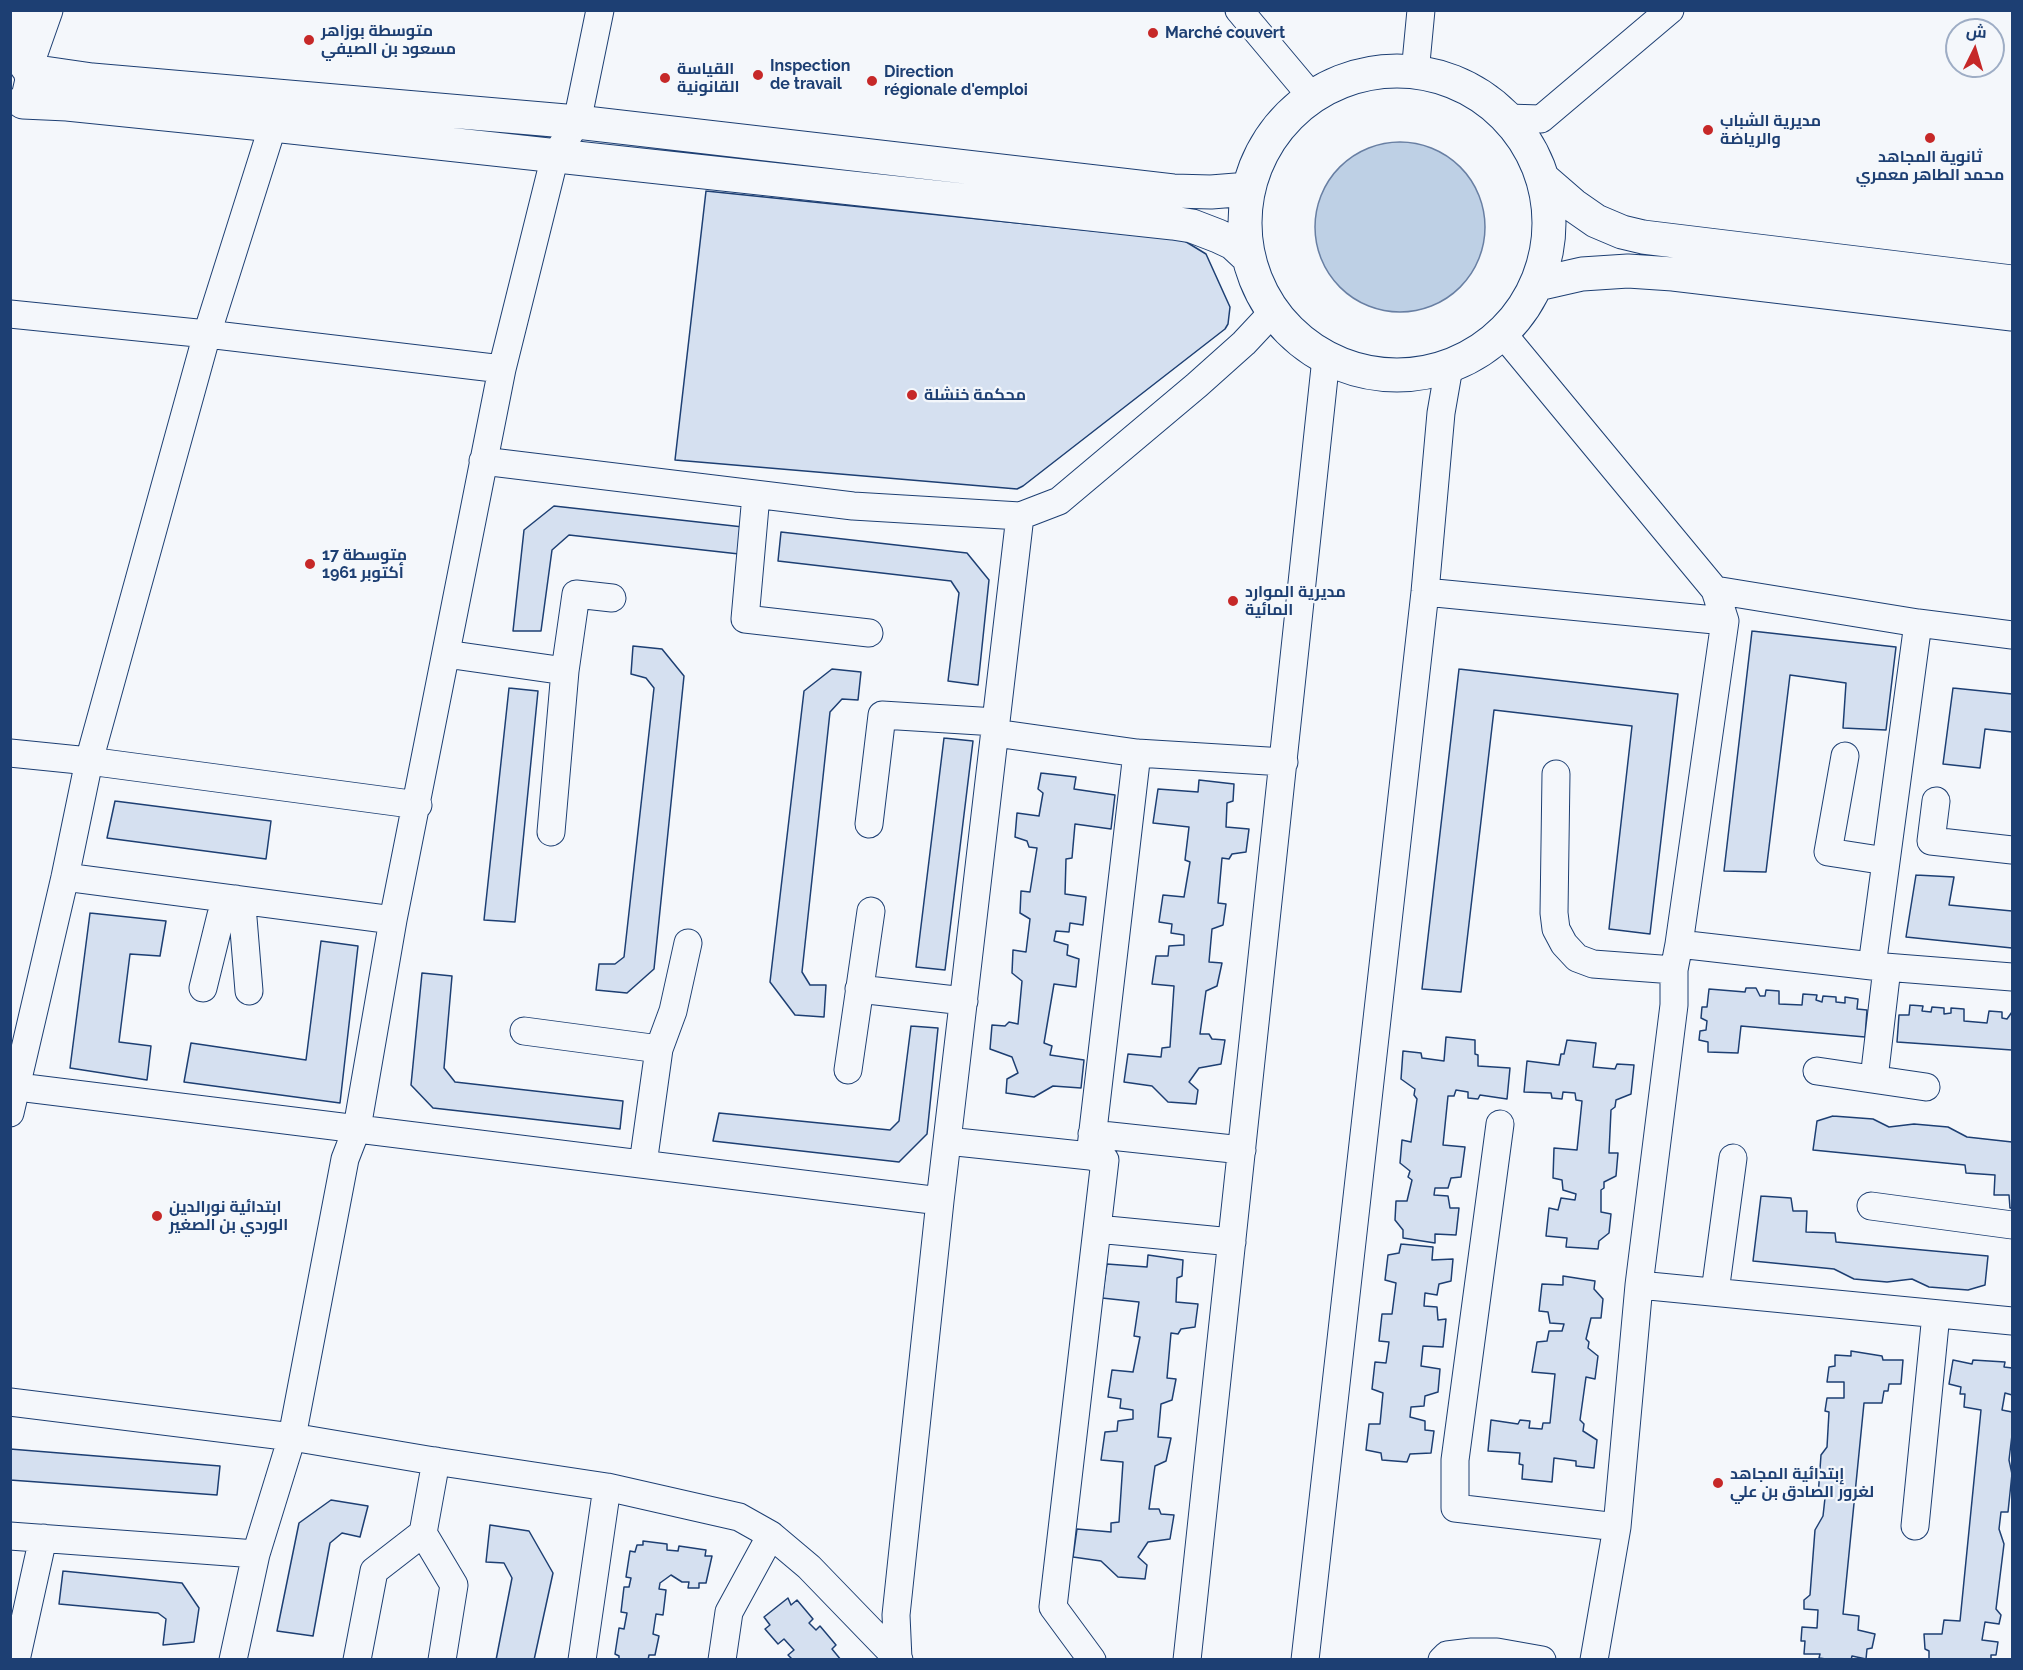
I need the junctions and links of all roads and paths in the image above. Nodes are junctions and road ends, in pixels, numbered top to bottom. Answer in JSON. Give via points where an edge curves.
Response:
{"nodes":[{"id":1,"x":19,"y":10,"type":"edge"},
{"id":2,"x":46,"y":10,"type":"edge"},
{"id":3,"x":600,"y":10,"type":"edge"},
{"id":4,"x":1239,"y":10,"type":"edge"},
{"id":5,"x":1421,"y":10,"type":"edge"},
{"id":6,"x":1670,"y":10,"type":"edge"},
{"id":7,"x":10,"y":25,"type":"edge"},
{"id":8,"x":1415,"y":72,"type":"junction"},
{"id":9,"x":20,"y":80,"type":"edge"},
{"id":10,"x":1312,"y":97,"type":"junction"},
{"id":11,"x":1508,"y":118,"type":"junction"},
{"id":12,"x":577,"y":123,"type":"junction"},
{"id":13,"x":273,"y":125,"type":"junction"},
{"id":14,"x":555,"y":156,"type":"junction"},
{"id":15,"x":1543,"y":179,"type":"junction"},
{"id":16,"x":1249,"y":189,"type":"junction"},
{"id":17,"x":1248,"y":257,"type":"junction"},
{"id":18,"x":2013,"y":282,"type":"edge"},
{"id":19,"x":1538,"y":284,"type":"junction"},
{"id":20,"x":1273,"y":312,"type":"junction"},
{"id":21,"x":10,"y":314,"type":"edge"},
{"id":22,"x":2013,"y":315,"type":"edge"},
{"id":23,"x":207,"y":334,"type":"junction"},
{"id":24,"x":1503,"y":334,"type":"junction"},
{"id":25,"x":1326,"y":358,"type":"junction"},
{"id":26,"x":1449,"y":367,"type":"junction"},
{"id":27,"x":502,"y":369,"type":"junction"},
{"id":28,"x":483,"y":461,"type":"junction"},
{"id":29,"x":756,"y":495,"type":"junction"},
{"id":30,"x":1020,"y":516,"type":"junction"},
{"id":31,"x":1715,"y":590,"type":"junction"},
{"id":32,"x":1425,"y":592,"type":"junction"},
{"id":33,"x":612,"y":598,"type":"dead end"},
{"id":34,"x":1725,"y":621,"type":"junction"},
{"id":35,"x":1918,"y":622,"type":"junction"},
{"id":36,"x":869,"y":633,"type":"dead end"},
{"id":37,"x":2013,"y":635,"type":"edge"},
{"id":38,"x":446,"y":654,"type":"junction"},
{"id":39,"x":565,"y":671,"type":"junction"},
{"id":40,"x":995,"y":728,"type":"junction"},
{"id":41,"x":10,"y":753,"type":"edge"},
{"id":42,"x":1137,"y":753,"type":"junction"},
{"id":43,"x":1845,"y":756,"type":"dead end"},
{"id":44,"x":89,"y":761,"type":"junction"},
{"id":45,"x":1284,"y":762,"type":"junction"},
{"id":46,"x":1556,"y":774,"type":"dead end"},
{"id":47,"x":1936,"y":801,"type":"dead end"},
{"id":48,"x":418,"y":805,"type":"junction"},
{"id":49,"x":869,"y":824,"type":"dead end"},
{"id":50,"x":551,"y":832,"type":"dead end"},
{"id":51,"x":2013,"y":850,"type":"edge"},
{"id":52,"x":1886,"y":861,"type":"junction"},
{"id":53,"x":65,"y":877,"type":"junction"},
{"id":54,"x":234,"y":908,"type":"junction"},
{"id":55,"x":870,"y":911,"type":"dead end"},
{"id":56,"x":393,"y":920,"type":"junction"},
{"id":57,"x":688,"y":943,"type":"dead end"},
{"id":58,"x":1679,"y":944,"type":"junction"},
{"id":59,"x":1879,"y":967,"type":"junction"},
{"id":60,"x":1674,"y":970,"type":"junction"},
{"id":61,"x":2013,"y":977,"type":"edge"},
{"id":62,"x":203,"y":988,"type":"dead end"},
{"id":63,"x":859,"y":990,"type":"junction"},
{"id":64,"x":249,"y":991,"type":"dead end"},
{"id":65,"x":964,"y":1001,"type":"junction"},
{"id":66,"x":524,"y":1031,"type":"dead end"},
{"id":67,"x":659,"y":1048,"type":"junction"},
{"id":68,"x":848,"y":1070,"type":"dead end"},
{"id":69,"x":1817,"y":1071,"type":"dead end"},
{"id":70,"x":1875,"y":1079,"type":"junction"},
{"id":71,"x":13,"y":1086,"type":"edge"},
{"id":72,"x":1926,"y":1087,"type":"dead end"},
{"id":73,"x":10,"y":1113,"type":"edge"},
{"id":74,"x":1500,"y":1124,"type":"dead end"},
{"id":75,"x":357,"y":1128,"type":"junction"},
{"id":76,"x":947,"y":1141,"type":"junction"},
{"id":77,"x":1099,"y":1147,"type":"junction"},
{"id":78,"x":1242,"y":1150,"type":"junction"},
{"id":79,"x":1733,"y":1158,"type":"dead end"},
{"id":80,"x":643,"y":1164,"type":"junction"},
{"id":81,"x":940,"y":1201,"type":"junction"},
{"id":82,"x":1871,"y":1206,"type":"dead end"},
{"id":83,"x":2013,"y":1225,"type":"edge"},
{"id":84,"x":1097,"y":1229,"type":"junction"},
{"id":85,"x":1232,"y":1242,"type":"junction"},
{"id":86,"x":1639,"y":1285,"type":"junction"},
{"id":87,"x":1715,"y":1292,"type":"junction"},
{"id":88,"x":1936,"y":1314,"type":"junction"},
{"id":89,"x":2012,"y":1314,"type":"edge"},
{"id":90,"x":10,"y":1402,"type":"edge"},
{"id":91,"x":292,"y":1437,"type":"junction"},
{"id":92,"x":436,"y":1461,"type":"junction"},
{"id":93,"x":607,"y":1486,"type":"junction"},
{"id":94,"x":1914,"y":1526,"type":"dead end"},
{"id":95,"x":1617,"y":1527,"type":"junction"},
{"id":96,"x":423,"y":1533,"type":"junction"},
{"id":97,"x":771,"y":1535,"type":"junction"},
{"id":98,"x":10,"y":1536,"type":"edge"},
{"id":99,"x":43,"y":1538,"type":"junction"},
{"id":100,"x":256,"y":1554,"type":"junction"},
{"id":101,"x":16,"y":1659,"type":"edge"},
{"id":102,"x":233,"y":1659,"type":"edge"},
{"id":103,"x":357,"y":1659,"type":"edge"},
{"id":104,"x":442,"y":1659,"type":"edge"},
{"id":105,"x":582,"y":1659,"type":"edge"},
{"id":106,"x":722,"y":1659,"type":"edge"},
{"id":107,"x":898,"y":1659,"type":"edge"},
{"id":108,"x":1092,"y":1659,"type":"edge"},
{"id":109,"x":1187,"y":1659,"type":"edge"},
{"id":110,"x":1305,"y":1659,"type":"edge"},
{"id":111,"x":1442,"y":1659,"type":"edge"},
{"id":112,"x":1542,"y":1659,"type":"edge"},
{"id":113,"x":1594,"y":1659,"type":"edge"}],
"edges":[{"from":1,"to":7,"type":"main road"},
{"from":2,"to":9,"type":"main road"},
{"from":3,"to":12,"type":"street"},
{"from":4,"to":10,"type":"street"},
{"from":5,"to":8,"type":"street"},
{"from":6,"to":11,"type":"street","via":[[1541,119]]},
{"from":8,"to":10,"type":"main road","via":[[1379,72],[1344,81]]},
{"from":8,"to":11,"type":"main road","via":[[1449,80],[1480,96]]},
{"from":9,"to":12,"type":"main road","via":[[92,80]]},
{"from":9,"to":13,"type":"main road","via":[[67,104]]},
{"from":10,"to":16,"type":"main road","via":[[1272,137]]},
{"from":11,"to":15,"type":"main road","via":[[1529,146]]},
{"from":12,"to":14,"type":"street"},
{"from":12,"to":16,"type":"main road","via":[[1173,191]]},
{"from":13,"to":14,"type":"main road"},
{"from":13,"to":23,"type":"street"},
{"from":14,"to":17,"type":"main road","via":[[1192,225],[1233,243]]},
{"from":14,"to":27,"type":"street"},
{"from":15,"to":18,"type":"main road","via":[[1596,221],[1643,237]]},
{"from":15,"to":19,"type":"main road","via":[[1550,217],[1547,256]]},
{"from":16,"to":17,"type":"main road","via":[[1244,226]]},
{"from":17,"to":20,"type":"main road"},
{"from":19,"to":22,"type":"main road","via":[[1582,274],[1628,271]]},
{"from":19,"to":24,"type":"main road"},
{"from":20,"to":25,"type":"main road","via":[[1297,338]]},
{"from":20,"to":30,"type":"street","via":[[1197,385],[1059,501]]},
{"from":21,"to":23,"type":"street"},
{"from":23,"to":27,"type":"street"},
{"from":23,"to":44,"type":"street"},
{"from":24,"to":26,"type":"main road"},
{"from":24,"to":31,"type":"street"},
{"from":25,"to":26,"type":"main road","via":[[1366,373],[1408,375]]},
{"from":25,"to":45,"type":"street"},
{"from":26,"to":32,"type":"street","via":[[1441,413]]},
{"from":27,"to":28,"type":"street"},
{"from":28,"to":29,"type":"street"},
{"from":28,"to":38,"type":"street"},
{"from":29,"to":30,"type":"street","via":[[853,506]]},
{"from":29,"to":36,"type":"street","via":[[745,619]]},
{"from":30,"to":40,"type":"street"},
{"from":31,"to":34,"type":"street"},
{"from":31,"to":35,"type":"street"},
{"from":32,"to":34,"type":"street"},
{"from":32,"to":110,"type":"street"},
{"from":33,"to":39,"type":"street","via":[[576,594]]},
{"from":34,"to":58,"type":"street"},
{"from":35,"to":37,"type":"street"},
{"from":35,"to":52,"type":"street"},
{"from":38,"to":39,"type":"street"},
{"from":38,"to":48,"type":"street"},
{"from":39,"to":50,"type":"street"},
{"from":40,"to":42,"type":"street"},
{"from":40,"to":49,"type":"street","via":[[882,715]]},
{"from":40,"to":65,"type":"street"},
{"from":41,"to":44,"type":"street"},
{"from":42,"to":45,"type":"street"},
{"from":42,"to":77,"type":"street"},
{"from":43,"to":52,"type":"street","via":[[1828,852]]},
{"from":44,"to":48,"type":"street"},
{"from":44,"to":53,"type":"street"},
{"from":45,"to":78,"type":"street"},
{"from":46,"to":60,"type":"street","via":[[1554,913],[1556,929],[1564,944],[1577,958],[1593,964]]},
{"from":47,"to":51,"type":"street","via":[[1931,841]]},
{"from":48,"to":56,"type":"street"},
{"from":52,"to":59,"type":"street"},
{"from":53,"to":54,"type":"street"},
{"from":53,"to":71,"type":"street"},
{"from":54,"to":56,"type":"street"},
{"from":54,"to":62,"type":"street","via":[[222,915]]},
{"from":54,"to":64,"type":"street","via":[[243,918]]},
{"from":55,"to":63,"type":"street"},
{"from":56,"to":75,"type":"street"},
{"from":57,"to":67,"type":"street","via":[[673,1011]]},
{"from":58,"to":59,"type":"street"},
{"from":58,"to":60,"type":"street"},
{"from":59,"to":61,"type":"street"},
{"from":59,"to":70,"type":"street"},
{"from":60,"to":86,"type":"street","via":[[1674,1005]]},
{"from":63,"to":65,"type":"street"},
{"from":63,"to":68,"type":"street"},
{"from":65,"to":76,"type":"street"},
{"from":66,"to":67,"type":"street"},
{"from":67,"to":80,"type":"street"},
{"from":69,"to":70,"type":"street"},
{"from":70,"to":72,"type":"street"},
{"from":71,"to":73,"type":"street"},
{"from":71,"to":75,"type":"street"},
{"from":74,"to":95,"type":"street","via":[[1455,1460],[1455,1508]]},
{"from":75,"to":80,"type":"street"},
{"from":75,"to":91,"type":"street","via":[[345,1159]]},
{"from":76,"to":77,"type":"street"},
{"from":76,"to":81,"type":"street"},
{"from":77,"to":78,"type":"street"},
{"from":77,"to":84,"type":"street"},
{"from":78,"to":85,"type":"street"},
{"from":79,"to":87,"type":"street"},
{"from":80,"to":81,"type":"street"},
{"from":81,"to":107,"type":"street","via":[[896,1616]]},
{"from":82,"to":83,"type":"street"},
{"from":84,"to":85,"type":"street"},
{"from":84,"to":108,"type":"street","via":[[1053,1608]]},
{"from":85,"to":109,"type":"street"},
{"from":86,"to":87,"type":"street"},
{"from":86,"to":95,"type":"street"},
{"from":87,"to":88,"type":"street"},
{"from":88,"to":89,"type":"street"},
{"from":88,"to":94,"type":"street"},
{"from":90,"to":91,"type":"street"},
{"from":91,"to":92,"type":"street"},
{"from":91,"to":100,"type":"street"},
{"from":92,"to":93,"type":"street"},
{"from":92,"to":96,"type":"street"},
{"from":93,"to":97,"type":"street","via":[[739,1517]]},
{"from":93,"to":105,"type":"street"},
{"from":95,"to":113,"type":"street"},
{"from":96,"to":103,"type":"street","via":[[374,1571]]},
{"from":96,"to":104,"type":"street","via":[[454,1585]]},
{"from":97,"to":106,"type":"street","via":[[729,1612]]},
{"from":97,"to":107,"type":"street","via":[[809,1567]]},
{"from":98,"to":99,"type":"street"},
{"from":99,"to":100,"type":"street"},
{"from":99,"to":101,"type":"street"},
{"from":100,"to":102,"type":"street"},
{"from":111,"to":112,"type":"street","via":[[1448,1655],[1497,1652]]}]}
